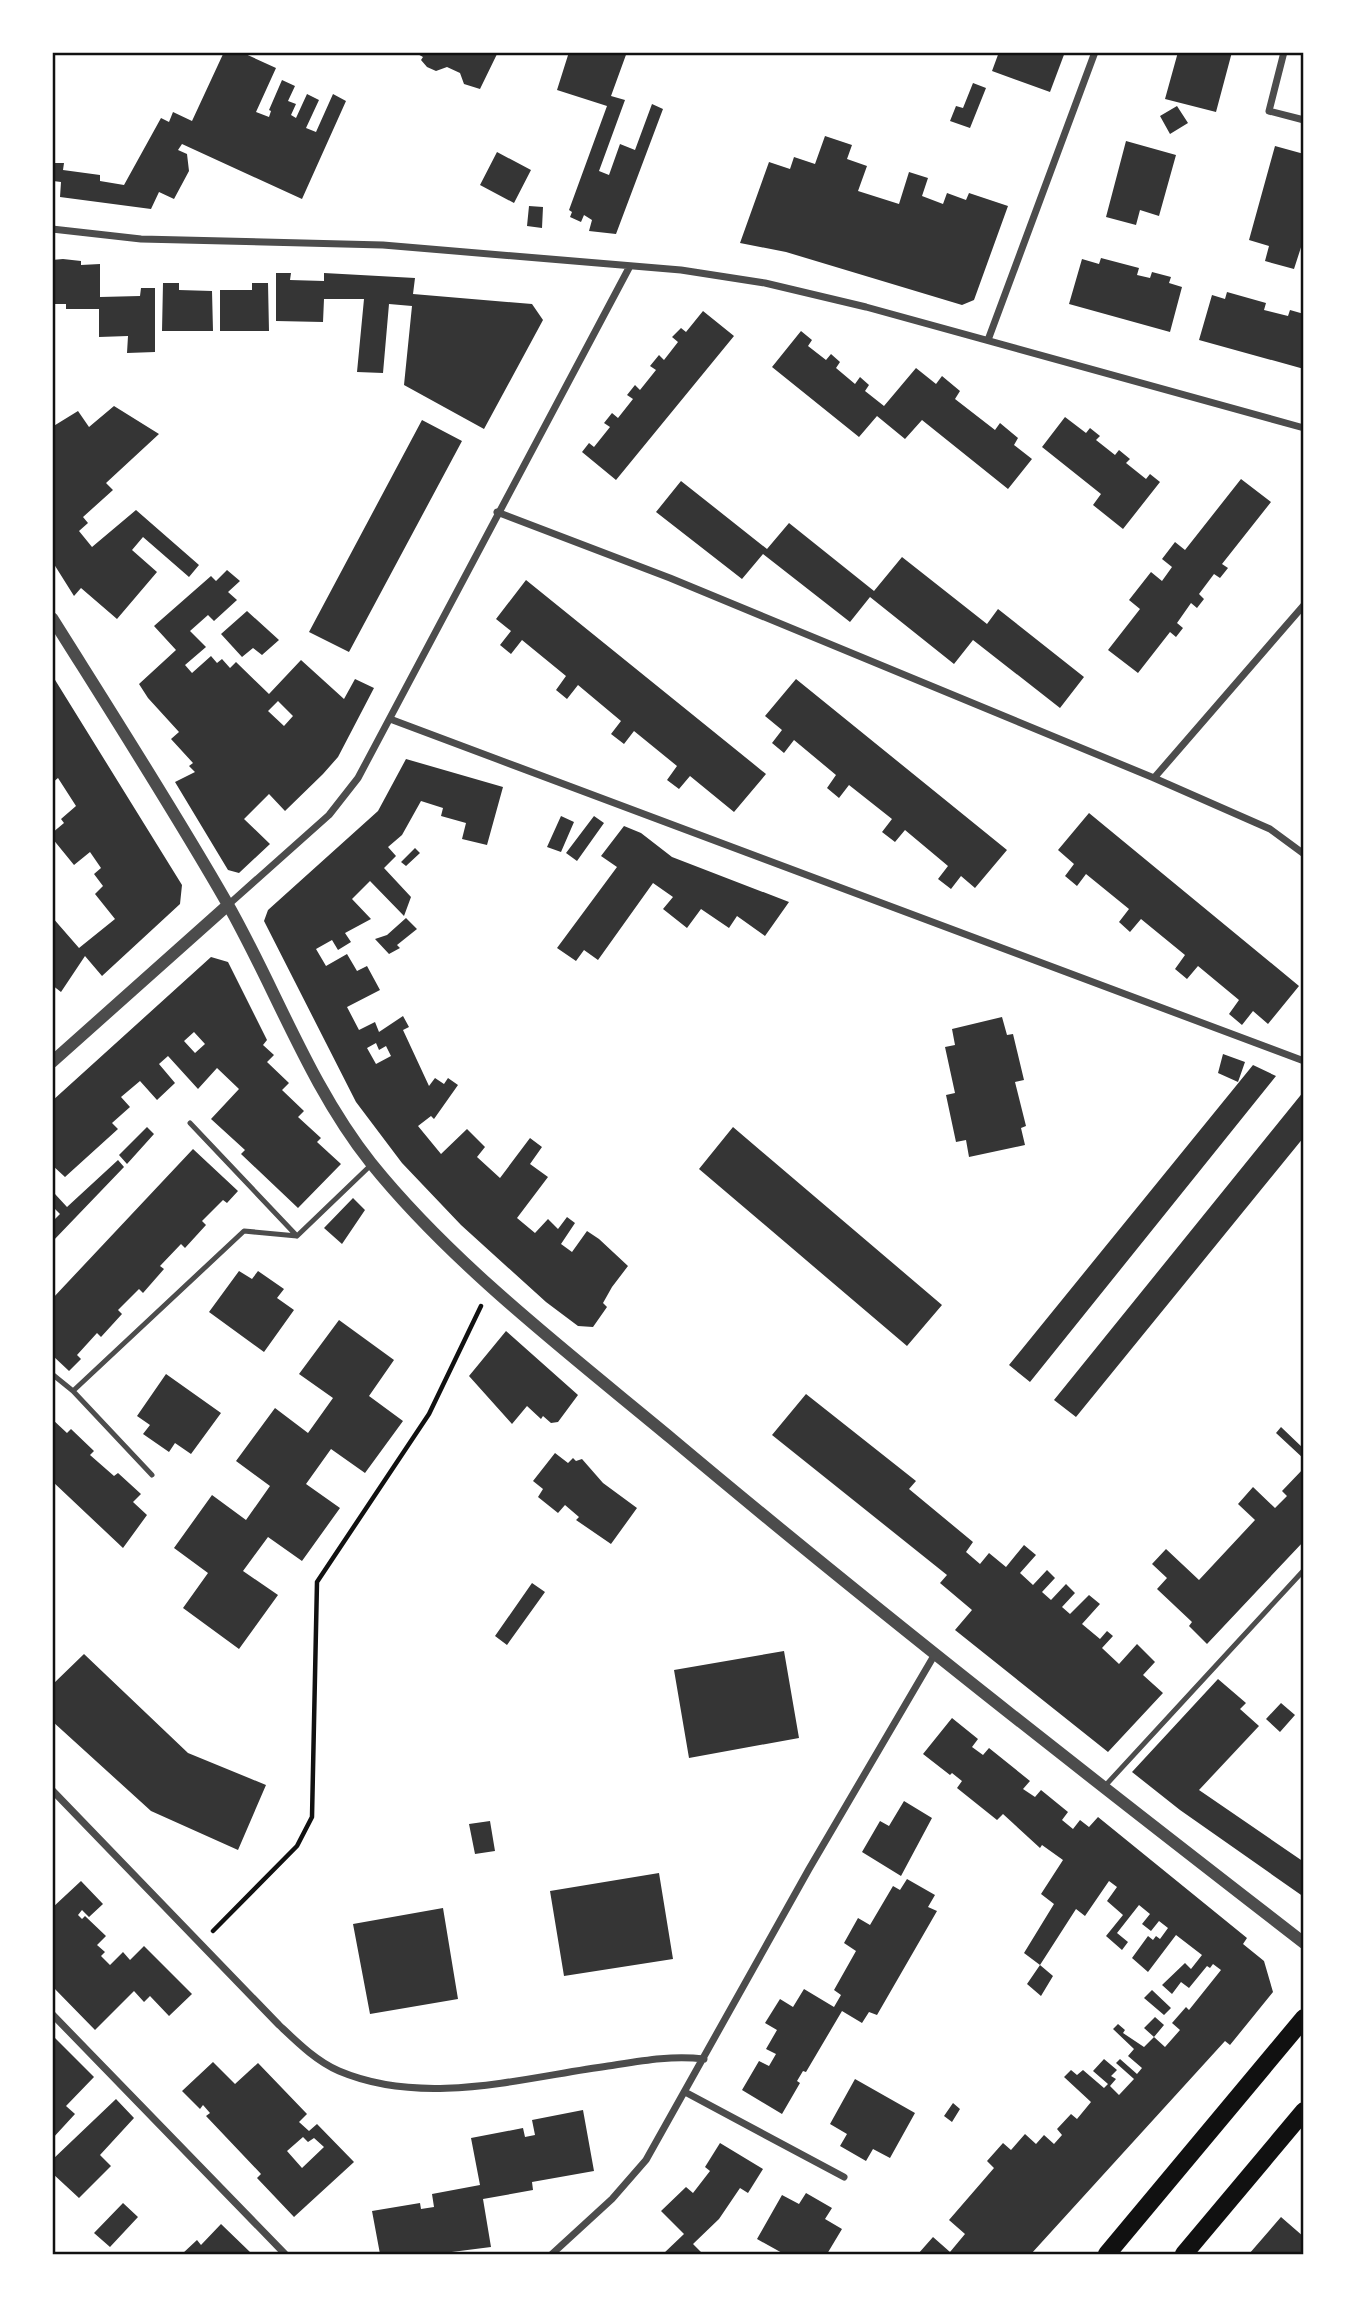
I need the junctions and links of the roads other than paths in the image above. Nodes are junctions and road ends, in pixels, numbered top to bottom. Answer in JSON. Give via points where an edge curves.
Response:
{"nodes":[{"id":1,"x":1096,"y":52,"type":"edge"},
{"id":2,"x":1284,"y":52,"type":"edge"},
{"id":3,"x":1304,"y":120,"type":"edge"},
{"id":4,"x":52,"y":229,"type":"edge"},
{"id":5,"x":630,"y":266,"type":"junction"},
{"id":6,"x":988,"y":340,"type":"junction"},
{"id":7,"x":1304,"y":428,"type":"edge"},
{"id":8,"x":497,"y":512,"type":"junction"},
{"id":9,"x":1304,"y":605,"type":"edge"},
{"id":10,"x":52,"y":618,"type":"edge"},
{"id":11,"x":390,"y":719,"type":"junction"},
{"id":12,"x":1154,"y":778,"type":"junction"},
{"id":13,"x":1304,"y":854,"type":"edge"},
{"id":14,"x":228,"y":905,"type":"junction"},
{"id":15,"x":1304,"y":1061,"type":"edge"},
{"id":16,"x":52,"y":1062,"type":"edge"},
{"id":17,"x":190,"y":1123,"type":"dead end"},
{"id":18,"x":372,"y":1164,"type":"junction"},
{"id":19,"x":297,"y":1236,"type":"junction"},
{"id":20,"x":52,"y":1374,"type":"edge"},
{"id":21,"x":73,"y":1391,"type":"junction"},
{"id":22,"x":152,"y":1475,"type":"dead end"},
{"id":23,"x":1304,"y":1570,"type":"edge"},
{"id":24,"x":936,"y":1653,"type":"junction"},
{"id":25,"x":1104,"y":1787,"type":"junction"},
{"id":26,"x":52,"y":1790,"type":"edge"},
{"id":27,"x":1304,"y":1943,"type":"edge"},
{"id":28,"x":52,"y":2014,"type":"edge"},
{"id":29,"x":1304,"y":2018,"type":"edge"},
{"id":30,"x":704,"y":2059,"type":"junction"},
{"id":31,"x":685,"y":2092,"type":"junction"},
{"id":32,"x":1304,"y":2112,"type":"edge"},
{"id":33,"x":844,"y":2177,"type":"dead end"},
{"id":34,"x":285,"y":2255,"type":"edge"},
{"id":35,"x":552,"y":2255,"type":"edge"},
{"id":36,"x":1107,"y":2255,"type":"edge"},
{"id":37,"x":1184,"y":2255,"type":"edge"}],
"edges":[{"from":1,"to":6,"type":"street"},
{"from":2,"to":3,"type":"street","via":[[1269,111]]},
{"from":4,"to":5,"type":"street","via":[[141,239],[383,245]]},
{"from":5,"to":6,"type":"street","via":[[765,283]]},
{"from":5,"to":8,"type":"street"},
{"from":6,"to":7,"type":"street"},
{"from":8,"to":11,"type":"street"},
{"from":8,"to":12,"type":"street","via":[[707,593]]},
{"from":9,"to":12,"type":"street"},
{"from":10,"to":14,"type":"street"},
{"from":11,"to":14,"type":"street","via":[[344,797]]},
{"from":11,"to":15,"type":"street"},
{"from":12,"to":13,"type":"street","via":[[1270,829]]},
{"from":14,"to":16,"type":"street"},
{"from":14,"to":18,"type":"street","via":[[328,1100]]},
{"from":17,"to":19,"type":"lane"},
{"from":18,"to":19,"type":"lane"},
{"from":18,"to":24,"type":"street","via":[[491,1285],[700,1463]]},
{"from":19,"to":21,"type":"lane","via":[[244,1231]]},
{"from":20,"to":21,"type":"lane"},
{"from":21,"to":22,"type":"lane"},
{"from":23,"to":25,"type":"lane"},
{"from":24,"to":25,"type":"street"},
{"from":24,"to":30,"type":"street"},
{"from":25,"to":27,"type":"street"},
{"from":26,"to":30,"type":"street","via":[[279,2025],[337,2070],[410,2088],[454,2088],[662,2058]]},
{"from":28,"to":34,"type":"street"},
{"from":29,"to":36,"type":"main road"},
{"from":30,"to":31,"type":"street"},
{"from":31,"to":33,"type":"street"},
{"from":31,"to":35,"type":"street","via":[[630,2180]]},
{"from":32,"to":37,"type":"main road"}]}
